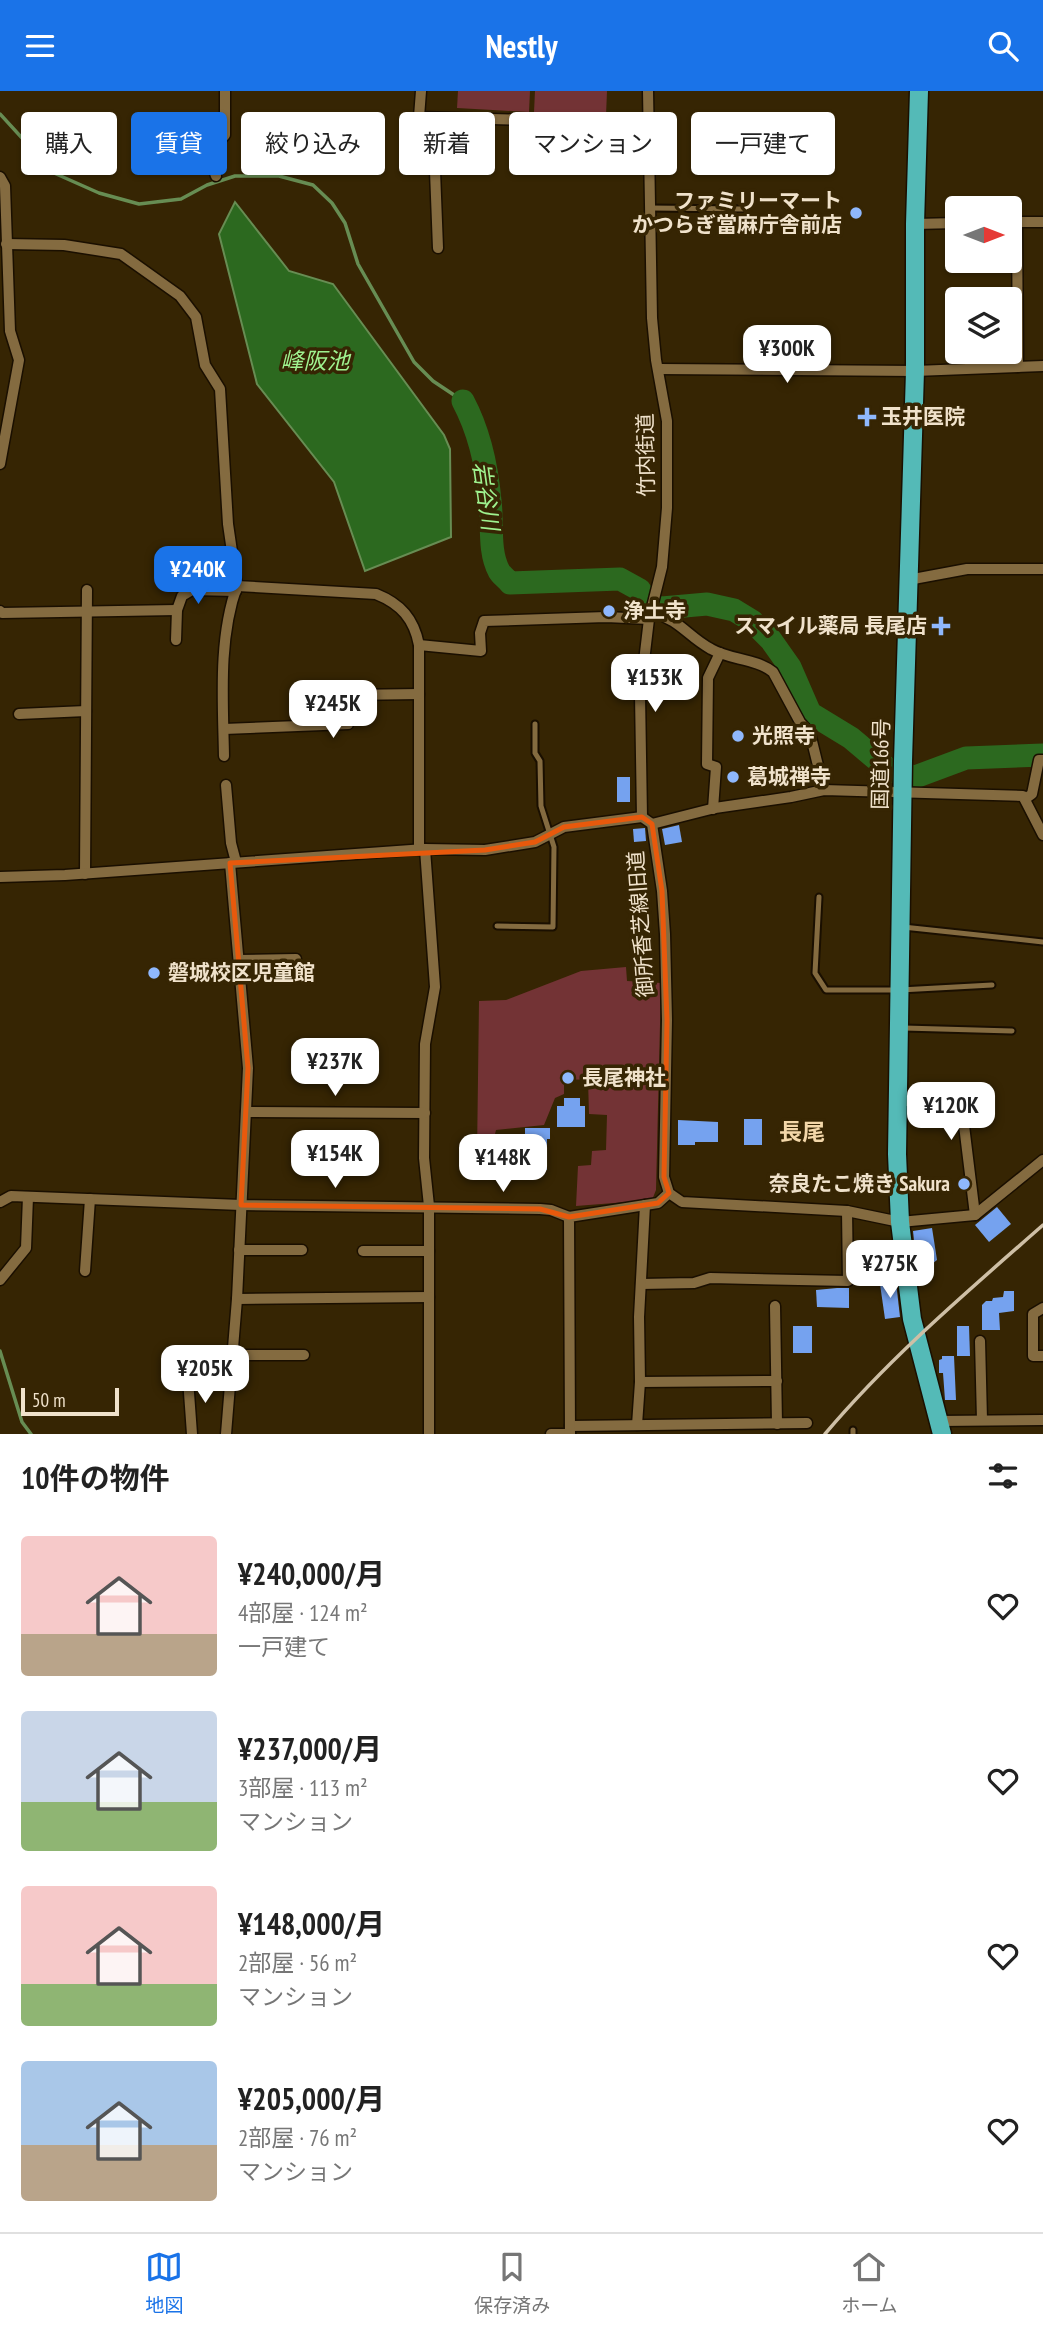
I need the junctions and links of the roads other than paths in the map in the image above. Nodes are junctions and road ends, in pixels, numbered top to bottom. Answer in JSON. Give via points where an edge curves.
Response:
{"nodes":[{"id":1,"x":225,"y":91,"type":"edge"},
{"id":2,"x":421,"y":91,"type":"edge"},
{"id":3,"x":648,"y":91,"type":"edge"},
{"id":4,"x":919,"y":91,"type":"edge"},
{"id":5,"x":419,"y":112,"type":"edge"},
{"id":6,"x":647,"y":112,"type":"edge"},
{"id":7,"x":435,"y":175,"type":"edge"},
{"id":8,"x":649,"y":175,"type":"edge"},
{"id":9,"x":216,"y":176,"type":"dead end"},
{"id":10,"x":0,"y":177,"type":"edge"},
{"id":11,"x":650,"y":208,"type":"junction"},
{"id":12,"x":743,"y":209,"type":"dead end"},
{"id":13,"x":1022,"y":222,"type":"edge"},
{"id":14,"x":1043,"y":222,"type":"edge"},
{"id":15,"x":945,"y":223,"type":"edge"},
{"id":16,"x":915,"y":224,"type":"junction"},
{"id":17,"x":6,"y":244,"type":"junction"},
{"id":18,"x":438,"y":248,"type":"dead end"},
{"id":19,"x":1015,"y":273,"type":"edge"},
{"id":20,"x":1043,"y":366,"type":"edge"},
{"id":21,"x":1018,"y":367,"type":"junction"},
{"id":22,"x":659,"y":369,"type":"junction"},
{"id":23,"x":915,"y":371,"type":"junction"},
{"id":24,"x":0,"y":464,"type":"edge"},
{"id":25,"x":1043,"y":569,"type":"edge"},
{"id":26,"x":908,"y":580,"type":"junction"},
{"id":27,"x":236,"y":589,"type":"junction"},
{"id":28,"x":87,"y":590,"type":"dead end"},
{"id":29,"x":177,"y":610,"type":"junction"},
{"id":30,"x":0,"y":611,"type":"edge"},
{"id":31,"x":651,"y":611,"type":"junction"},
{"id":32,"x":87,"y":612,"type":"junction"},
{"id":33,"x":176,"y":640,"type":"dead end"},
{"id":34,"x":419,"y":645,"type":"junction"},
{"id":35,"x":720,"y":653,"type":"junction"},
{"id":36,"x":419,"y":694,"type":"junction"},
{"id":37,"x":86,"y":711,"type":"junction"},
{"id":38,"x":19,"y":714,"type":"dead end"},
{"id":39,"x":535,"y":723,"type":"dead end"},
{"id":40,"x":224,"y":729,"type":"junction"},
{"id":41,"x":224,"y":756,"type":"dead end"},
{"id":42,"x":1043,"y":760,"type":"edge"},
{"id":43,"x":226,"y":785,"type":"dead end"},
{"id":44,"x":824,"y":790,"type":"junction"},
{"id":45,"x":902,"y":793,"type":"junction"},
{"id":46,"x":1025,"y":799,"type":"junction"},
{"id":47,"x":713,"y":809,"type":"junction"},
{"id":48,"x":642,"y":817,"type":"junction"},
{"id":49,"x":652,"y":824,"type":"junction"},
{"id":50,"x":551,"y":834,"type":"junction"},
{"id":51,"x":1043,"y":835,"type":"edge"},
{"id":52,"x":422,"y":849,"type":"junction"},
{"id":53,"x":233,"y":863,"type":"junction"},
{"id":54,"x":85,"y":874,"type":"junction"},
{"id":55,"x":0,"y":877,"type":"edge"},
{"id":56,"x":818,"y":897,"type":"dead end"},
{"id":57,"x":497,"y":926,"type":"dead end"},
{"id":58,"x":901,"y":927,"type":"junction"},
{"id":59,"x":1043,"y":942,"type":"edge"},
{"id":60,"x":296,"y":959,"type":"dead end"},
{"id":61,"x":239,"y":960,"type":"junction"},
{"id":62,"x":992,"y":985,"type":"dead end"},
{"id":63,"x":900,"y":990,"type":"junction"},
{"id":64,"x":899,"y":1028,"type":"junction"},
{"id":65,"x":1012,"y":1031,"type":"dead end"},
{"id":66,"x":898,"y":1101,"type":"junction"},
{"id":67,"x":246,"y":1112,"type":"junction"},
{"id":68,"x":425,"y":1113,"type":"junction"},
{"id":69,"x":1043,"y":1160,"type":"edge"},
{"id":70,"x":669,"y":1193,"type":"junction"},
{"id":71,"x":28,"y":1197,"type":"junction"},
{"id":72,"x":90,"y":1199,"type":"junction"},
{"id":73,"x":0,"y":1202,"type":"edge"},
{"id":74,"x":242,"y":1205,"type":"junction"},
{"id":75,"x":645,"y":1205,"type":"junction"},
{"id":76,"x":429,"y":1206,"type":"junction"},
{"id":77,"x":846,"y":1211,"type":"junction"},
{"id":78,"x":975,"y":1215,"type":"junction"},
{"id":79,"x":569,"y":1216,"type":"junction"},
{"id":80,"x":900,"y":1222,"type":"junction"},
{"id":81,"x":239,"y":1250,"type":"junction"},
{"id":82,"x":302,"y":1250,"type":"dead end"},
{"id":83,"x":363,"y":1251,"type":"dead end"},
{"id":84,"x":429,"y":1251,"type":"junction"},
{"id":85,"x":85,"y":1271,"type":"dead end"},
{"id":86,"x":0,"y":1280,"type":"edge"},
{"id":87,"x":641,"y":1284,"type":"junction"},
{"id":88,"x":429,"y":1297,"type":"junction"},
{"id":89,"x":237,"y":1299,"type":"junction"},
{"id":90,"x":775,"y":1306,"type":"dead end"},
{"id":91,"x":1043,"y":1308,"type":"edge"},
{"id":92,"x":981,"y":1341,"type":"dead end"},
{"id":93,"x":233,"y":1355,"type":"junction"},
{"id":94,"x":304,"y":1355,"type":"dead end"},
{"id":95,"x":1043,"y":1356,"type":"edge"},
{"id":96,"x":188,"y":1379,"type":"dead end"},
{"id":97,"x":777,"y":1381,"type":"junction"},
{"id":98,"x":640,"y":1382,"type":"junction"},
{"id":99,"x":982,"y":1420,"type":"junction"},
{"id":100,"x":1043,"y":1420,"type":"edge"},
{"id":101,"x":807,"y":1423,"type":"dead end"},
{"id":102,"x":777,"y":1424,"type":"junction"},
{"id":103,"x":637,"y":1425,"type":"junction"},
{"id":104,"x":940,"y":1427,"type":"edge"},
{"id":105,"x":570,"y":1431,"type":"edge"},
{"id":106,"x":192,"y":1434,"type":"edge"},
{"id":107,"x":226,"y":1434,"type":"edge"},
{"id":108,"x":429,"y":1434,"type":"edge"},
{"id":109,"x":551,"y":1434,"type":"edge"}],
"edges":[{"from":1,"to":9,"type":"street","via":[[225,135],[208,154]]},
{"from":2,"to":5,"type":"street"},
{"from":3,"to":6,"type":"street","name":"竹内街道"},
{"from":4,"to":16,"type":"highway","name":"国道166号"},
{"from":7,"to":18,"type":"street"},
{"from":8,"to":11,"type":"street","name":"竹内街道"},
{"from":10,"to":17,"type":"street","via":[[5,186]]},
{"from":11,"to":12,"type":"lane"},
{"from":11,"to":22,"type":"street","name":"竹内街道","via":[[652,318]]},
{"from":13,"to":14,"type":"street"},
{"from":15,"to":16,"type":"street"},
{"from":16,"to":23,"type":"highway","name":"国道166号"},
{"from":17,"to":24,"type":"street","via":[[10,331],[19,360]]},
{"from":17,"to":27,"type":"street","via":[[64,245],[121,254],[180,296],[196,317],[205,365],[220,389]]},
{"from":19,"to":21,"type":"street"},
{"from":20,"to":21,"type":"street"},
{"from":21,"to":23,"type":"street"},
{"from":22,"to":23,"type":"street"},
{"from":22,"to":31,"type":"street","name":"竹内街道","via":[[667,421],[667,508],[662,566]]},
{"from":23,"to":26,"type":"highway","name":"国道166号"},
{"from":25,"to":26,"type":"street","via":[[967,569]]},
{"from":26,"to":45,"type":"highway","name":"国道166号"},
{"from":27,"to":29,"type":"street","via":[[192,590],[182,596]]},
{"from":27,"to":34,"type":"street","via":[[376,594],[407,613]]},
{"from":27,"to":40,"type":"street","via":[[225,647]]},
{"from":28,"to":32,"type":"street"},
{"from":29,"to":32,"type":"street"},
{"from":29,"to":33,"type":"street"},
{"from":30,"to":32,"type":"street"},
{"from":31,"to":34,"type":"street","via":[[484,621],[481,651]]},
{"from":31,"to":35,"type":"street","via":[[668,617]]},
{"from":31,"to":48,"type":"street","name":"竹内街道","via":[[640,695]]},
{"from":32,"to":37,"type":"street"},
{"from":34,"to":36,"type":"street"},
{"from":35,"to":44,"type":"street","via":[[773,672],[810,733]]},
{"from":35,"to":47,"type":"street","via":[[708,678],[706,764],[716,767]]},
{"from":36,"to":40,"type":"street","via":[[349,695],[348,724]]},
{"from":36,"to":52,"type":"street"},
{"from":37,"to":38,"type":"street"},
{"from":37,"to":54,"type":"street"},
{"from":39,"to":50,"type":"lane","via":[[541,806]]},
{"from":40,"to":41,"type":"street"},
{"from":42,"to":46,"type":"street","via":[[1039,760],[1032,795]]},
{"from":43,"to":53,"type":"street"},
{"from":44,"to":45,"type":"street"},
{"from":44,"to":47,"type":"street"},
{"from":45,"to":46,"type":"street"},
{"from":45,"to":58,"type":"highway","name":"国道166号"},
{"from":46,"to":51,"type":"street"},
{"from":47,"to":49,"type":"street"},
{"from":48,"to":49,"type":"street","name":"御所香芝線旧道"},
{"from":48,"to":50,"type":"street","via":[[564,827]]},
{"from":49,"to":70,"type":"street","name":"御所香芝線旧道","via":[[665,934],[664,1177]]},
{"from":50,"to":52,"type":"street","via":[[535,842],[485,849]]},
{"from":50,"to":57,"type":"lane","via":[[553,927]]},
{"from":52,"to":53,"type":"street"},
{"from":52,"to":68,"type":"street","via":[[435,987],[425,1044]]},
{"from":53,"to":54,"type":"street"},
{"from":53,"to":61,"type":"street"},
{"from":54,"to":55,"type":"street"},
{"from":56,"to":63,"type":"lane","via":[[815,973],[826,991]]},
{"from":58,"to":59,"type":"lane"},
{"from":58,"to":63,"type":"highway","name":"国道166号"},
{"from":60,"to":61,"type":"street"},
{"from":61,"to":67,"type":"street","via":[[248,1053]]},
{"from":62,"to":63,"type":"lane"},
{"from":63,"to":64,"type":"highway","name":"国道166号"},
{"from":64,"to":65,"type":"lane"},
{"from":64,"to":66,"type":"highway","name":"国道166号"},
{"from":66,"to":78,"type":"street","via":[[961,1101]]},
{"from":66,"to":80,"type":"highway","name":"国道166号"},
{"from":67,"to":68,"type":"street"},
{"from":67,"to":74,"type":"street"},
{"from":68,"to":76,"type":"street"},
{"from":69,"to":78,"type":"street"},
{"from":70,"to":75,"type":"street","via":[[659,1203]]},
{"from":70,"to":77,"type":"street","via":[[681,1202]]},
{"from":71,"to":72,"type":"street"},
{"from":71,"to":73,"type":"street","via":[[11,1196]]},
{"from":71,"to":86,"type":"street","via":[[26,1248]]},
{"from":72,"to":74,"type":"street"},
{"from":72,"to":85,"type":"street"},
{"from":74,"to":76,"type":"street"},
{"from":74,"to":81,"type":"street"},
{"from":75,"to":79,"type":"street"},
{"from":75,"to":87,"type":"street"},
{"from":76,"to":79,"type":"street","via":[[540,1209]]},
{"from":76,"to":84,"type":"street"},
{"from":77,"to":80,"type":"street"},
{"from":77,"to":87,"type":"street","via":[[848,1281],[710,1278],[694,1283]]},
{"from":78,"to":80,"type":"street"},
{"from":79,"to":105,"type":"street"},
{"from":80,"to":104,"type":"highway","name":"国道166号","via":[[912,1319]]},
{"from":81,"to":82,"type":"street"},
{"from":81,"to":89,"type":"street"},
{"from":83,"to":84,"type":"street"},
{"from":84,"to":88,"type":"street"},
{"from":87,"to":98,"type":"street"},
{"from":88,"to":89,"type":"street"},
{"from":88,"to":108,"type":"street"},
{"from":89,"to":93,"type":"street"},
{"from":90,"to":97,"type":"street"},
{"from":91,"to":95,"type":"street","via":[[1033,1314],[1033,1356]]},
{"from":92,"to":99,"type":"street"},
{"from":93,"to":94,"type":"street"},
{"from":93,"to":107,"type":"street"},
{"from":96,"to":106,"type":"street"},
{"from":97,"to":98,"type":"street"},
{"from":97,"to":102,"type":"street"},
{"from":98,"to":103,"type":"street"},
{"from":99,"to":100,"type":"street"},
{"from":99,"to":104,"type":"street"},
{"from":101,"to":102,"type":"street"},
{"from":102,"to":103,"type":"street"},
{"from":103,"to":105,"type":"street"},
{"from":105,"to":109,"type":"street"}]}
